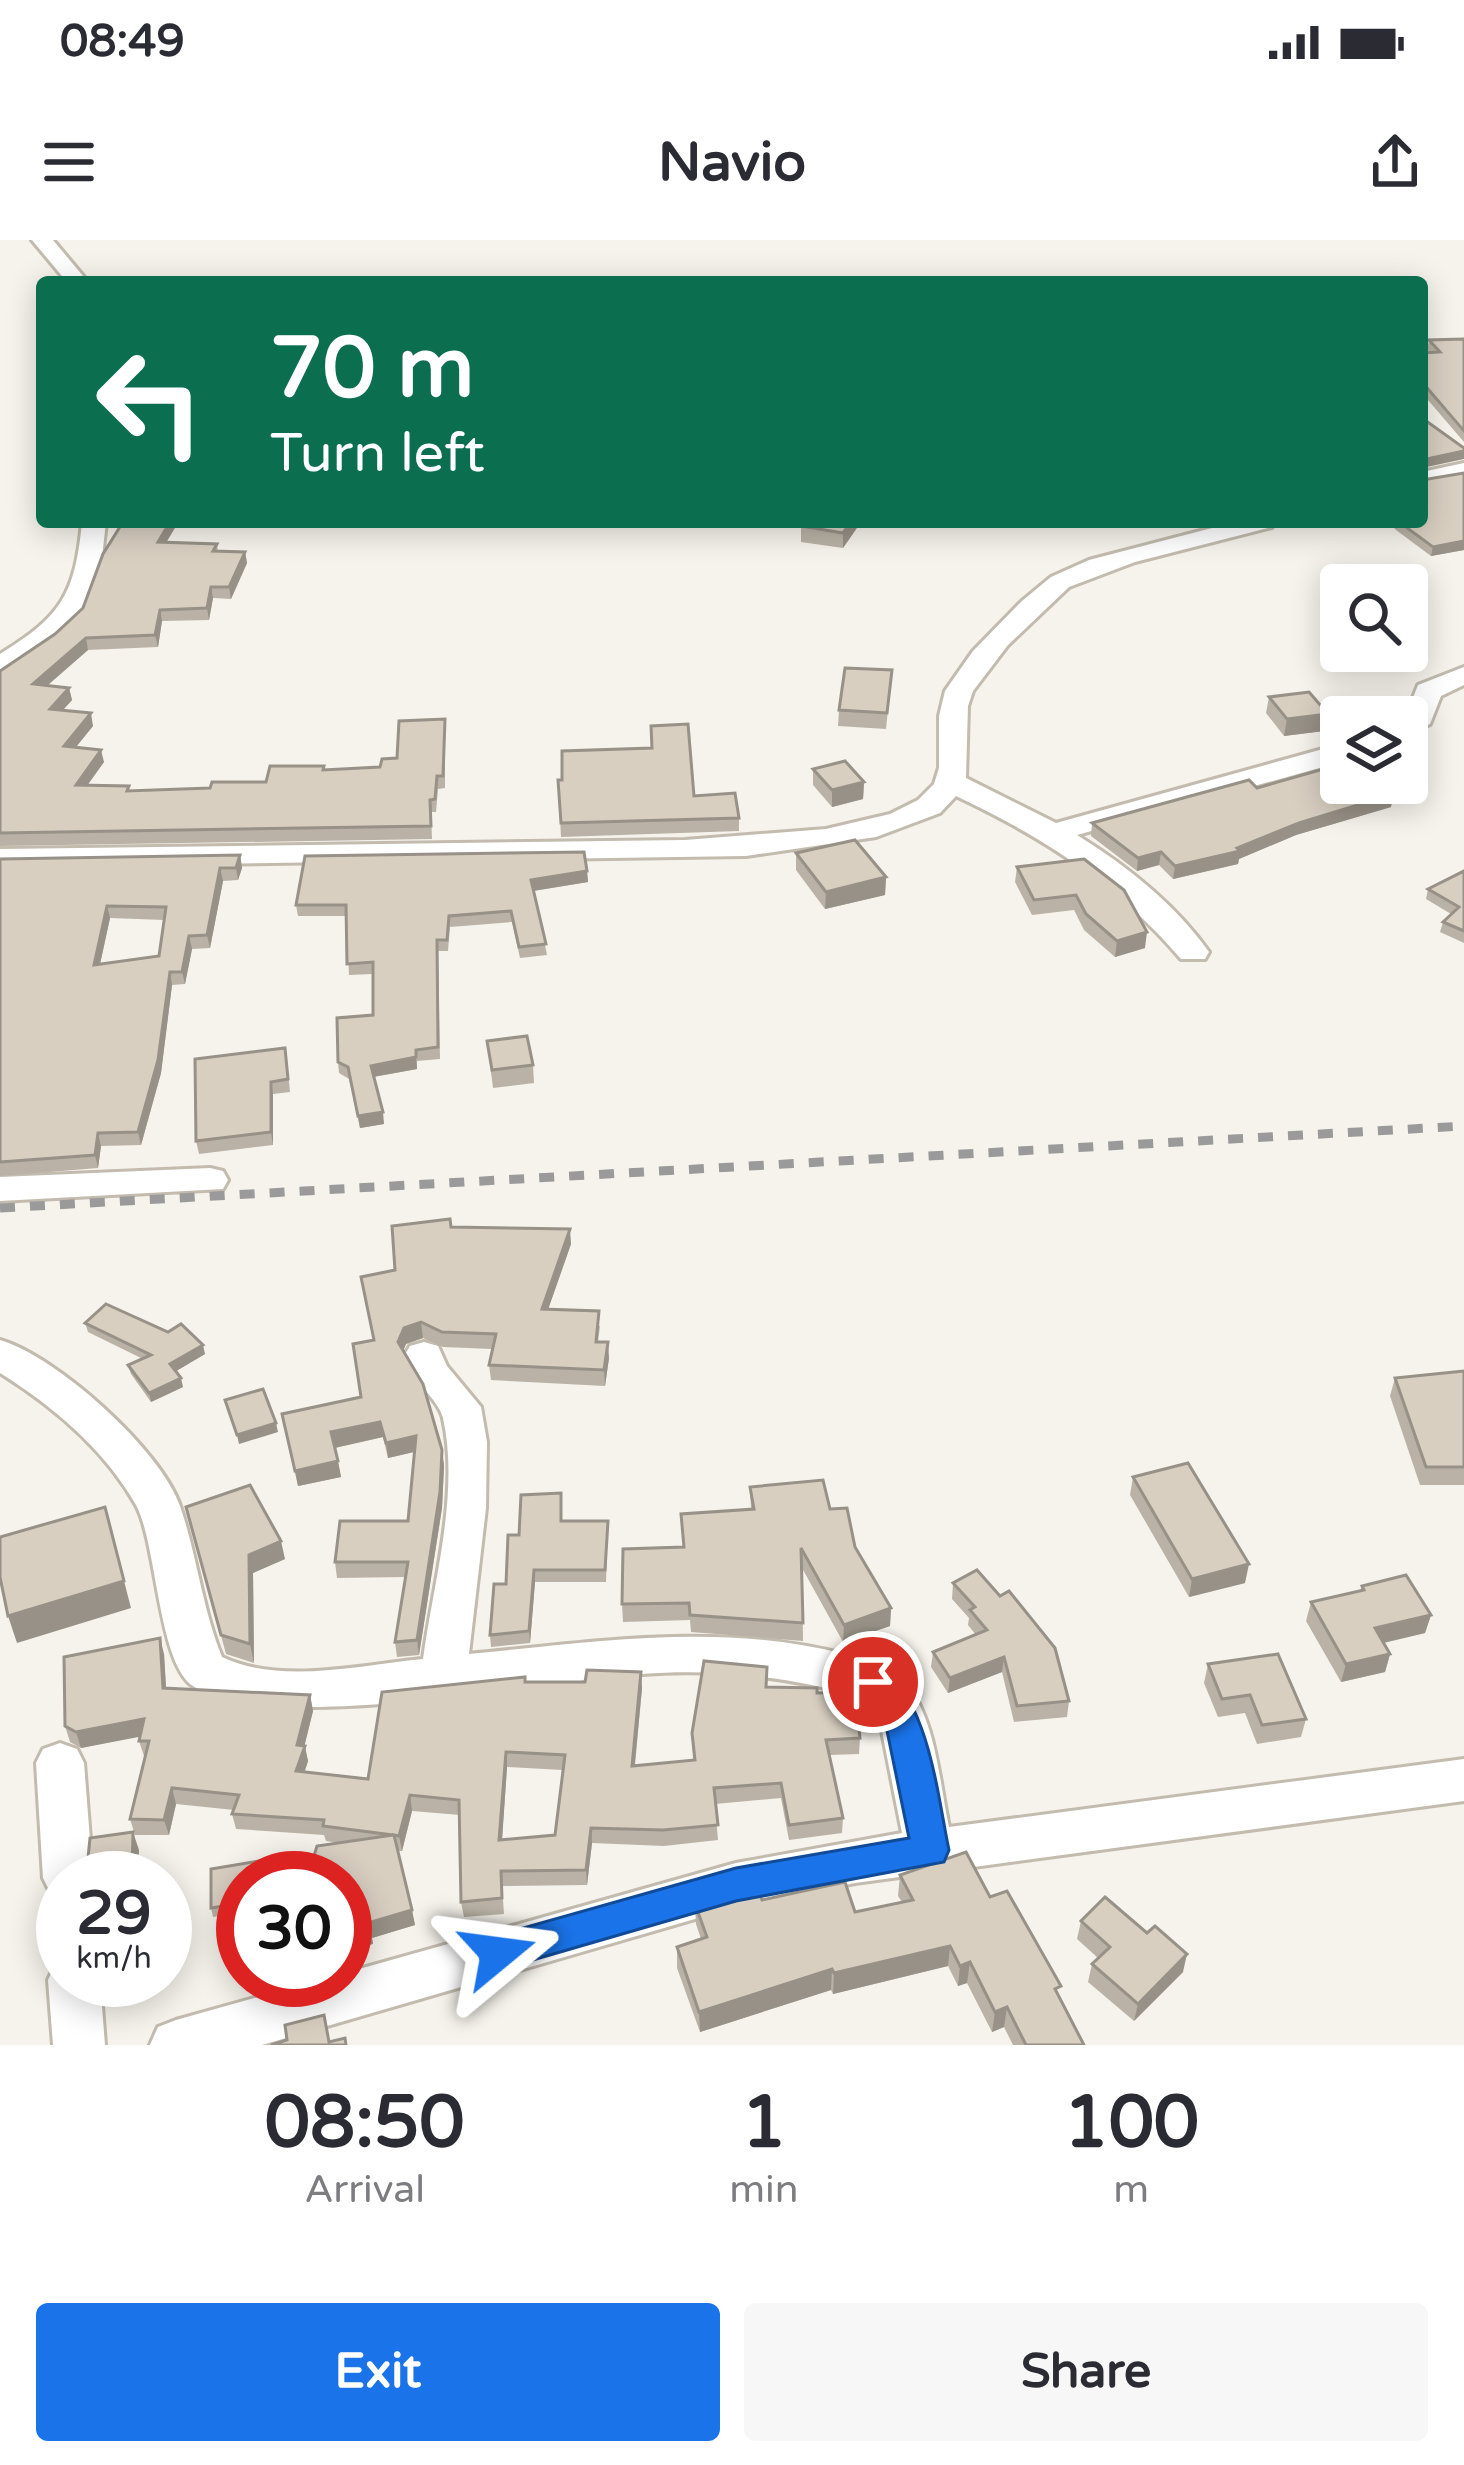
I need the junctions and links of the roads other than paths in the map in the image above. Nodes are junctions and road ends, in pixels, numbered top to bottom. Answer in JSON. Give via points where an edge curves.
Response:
{"nodes":[{"id":1,"x":42,"y":240,"type":"edge"},
{"id":2,"x":74,"y":276,"type":"edge"},
{"id":3,"x":1464,"y":470,"type":"edge"},
{"id":4,"x":1428,"y":478,"type":"edge"},
{"id":5,"x":94,"y":528,"type":"edge"},
{"id":6,"x":1241,"y":528,"type":"edge"},
{"id":7,"x":0,"y":666,"type":"edge"},
{"id":8,"x":1464,"y":675,"type":"edge"},
{"id":9,"x":1427,"y":696,"type":"edge"},
{"id":10,"x":1320,"y":759,"type":"edge"},
{"id":11,"x":951,"y":782,"type":"junction"},
{"id":12,"x":1056,"y":832,"type":"junction"},
{"id":13,"x":2,"y":862,"type":"edge"},
{"id":14,"x":1193,"y":952,"type":"dead end"},
{"id":15,"x":210,"y":1180,"type":"dead end"},
{"id":16,"x":0,"y":1189,"type":"edge"},
{"id":17,"x":0,"y":1354,"type":"edge"},
{"id":18,"x":424,"y":1356,"type":"dead end"},
{"id":19,"x":443,"y":1676,"type":"junction"},
{"id":20,"x":60,"y":1763,"type":"dead end"},
{"id":21,"x":1464,"y":1780,"type":"edge"},
{"id":22,"x":931,"y":1850,"type":"junction"},
{"id":23,"x":66,"y":1851,"type":"edge"},
{"id":24,"x":76,"y":2007,"type":"edge"},
{"id":25,"x":79,"y":2045,"type":"edge"},
{"id":26,"x":176,"y":2045,"type":"edge"}],
"edges":[{"from":1,"to":2,"type":"street"},
{"from":3,"to":4,"type":"street"},
{"from":5,"to":7,"type":"street","via":[[90,573],[72,617]]},
{"from":6,"to":11,"type":"street","via":[[1075,573],[1048,592],[959,687]]},
{"from":8,"to":9,"type":"street"},
{"from":10,"to":12,"type":"street"},
{"from":11,"to":12,"type":"street"},
{"from":11,"to":13,"type":"street","via":[[927,807],[857,834],[777,845]]},
{"from":12,"to":14,"type":"street","via":[[1154,903]]},
{"from":15,"to":16,"type":"street"},
{"from":17,"to":19,"type":"street","via":[[106,1434],[158,1503],[204,1670],[237,1686],[304,1690]]},
{"from":18,"to":19,"type":"street","via":[[430,1379],[462,1411],[467,1457]]},
{"from":19,"to":22,"type":"street","via":[[646,1654],[743,1654],[873,1682],[904,1726]]},
{"from":20,"to":23,"type":"street"},
{"from":21,"to":22,"type":"street"},
{"from":22,"to":26,"type":"street","via":[[736,1885]]},
{"from":24,"to":25,"type":"street"}]}
